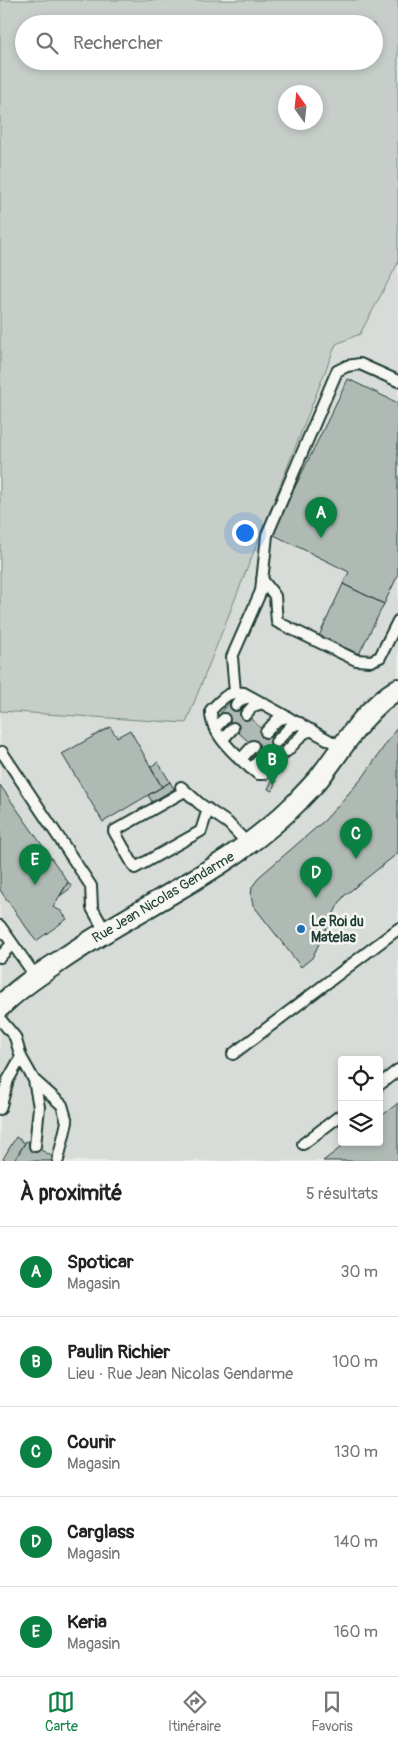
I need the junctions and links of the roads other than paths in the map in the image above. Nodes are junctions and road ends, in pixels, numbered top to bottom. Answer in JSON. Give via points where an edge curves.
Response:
{"nodes":[{"id":1,"x":398,"y":381,"type":"edge"},
{"id":2,"x":262,"y":579,"type":"junction"},
{"id":3,"x":398,"y":621,"type":"edge"},
{"id":4,"x":398,"y":689,"type":"edge"},
{"id":5,"x":236,"y":692,"type":"junction"},
{"id":6,"x":251,"y":697,"type":"junction"},
{"id":7,"x":263,"y":703,"type":"junction"},
{"id":8,"x":236,"y":706,"type":"dead end"},
{"id":9,"x":246,"y":714,"type":"dead end"},
{"id":10,"x":288,"y":717,"type":"junction"},
{"id":11,"x":224,"y":719,"type":"dead end"},
{"id":12,"x":300,"y":724,"type":"junction"},
{"id":13,"x":214,"y":727,"type":"junction"},
{"id":14,"x":233,"y":728,"type":"dead end"},
{"id":15,"x":312,"y":730,"type":"junction"},
{"id":16,"x":266,"y":732,"type":"dead end"},
{"id":17,"x":222,"y":738,"type":"junction"},
{"id":18,"x":276,"y":742,"type":"dead end"},
{"id":19,"x":253,"y":746,"type":"dead end"},
{"id":20,"x":342,"y":748,"type":"junction"},
{"id":21,"x":287,"y":751,"type":"dead end"},
{"id":22,"x":0,"y":753,"type":"edge"},
{"id":23,"x":264,"y":755,"type":"dead end"},
{"id":24,"x":239,"y":759,"type":"junction"},
{"id":25,"x":274,"y":765,"type":"dead end"},
{"id":26,"x":250,"y":768,"type":"junction"},
{"id":27,"x":208,"y":809,"type":"junction"},
{"id":28,"x":248,"y":844,"type":"junction"},
{"id":29,"x":0,"y":926,"type":"edge"},
{"id":30,"x":398,"y":929,"type":"edge"},
{"id":31,"x":106,"y":931,"type":"junction"},
{"id":32,"x":12,"y":944,"type":"junction"},
{"id":33,"x":0,"y":957,"type":"edge"},
{"id":34,"x":36,"y":977,"type":"junction"},
{"id":35,"x":0,"y":1007,"type":"edge"},
{"id":36,"x":0,"y":1020,"type":"edge"},
{"id":37,"x":233,"y":1054,"type":"dead end"},
{"id":38,"x":20,"y":1057,"type":"junction"},
{"id":39,"x":398,"y":1070,"type":"edge"},
{"id":40,"x":34,"y":1080,"type":"junction"},
{"id":41,"x":383,"y":1082,"type":"edge"},
{"id":42,"x":0,"y":1109,"type":"edge"},
{"id":43,"x":338,"y":1117,"type":"edge"},
{"id":44,"x":303,"y":1144,"type":"dead end"},
{"id":45,"x":35,"y":1146,"type":"dead end"},
{"id":46,"x":58,"y":1160,"type":"edge"}],
"edges":[{"from":1,"to":2,"type":"lane","via":[[360,364],[337,371],[267,535]]},
{"from":2,"to":3,"type":"lane","via":[[275,596],[277,622],[356,660],[371,661],[380,657]]},
{"from":2,"to":5,"type":"lane","via":[[261,591],[232,657]]},
{"from":4,"to":20,"type":"street","name":"Rue Jean Nicolas Gendarme","via":[[385,697]]},
{"from":5,"to":6,"type":"lane"},
{"from":5,"to":13,"type":"lane","via":[[227,695],[211,710],[210,720]]},
{"from":6,"to":7,"type":"lane"},
{"from":6,"to":8,"type":"lane","via":[[242,699]]},
{"from":7,"to":9,"type":"lane","via":[[253,706]]},
{"from":7,"to":10,"type":"lane"},
{"from":10,"to":12,"type":"lane"},
{"from":10,"to":16,"type":"lane","via":[[277,720]]},
{"from":11,"to":13,"type":"lane"},
{"from":12,"to":15,"type":"lane"},
{"from":12,"to":18,"type":"lane","via":[[290,727]]},
{"from":13,"to":17,"type":"lane"},
{"from":14,"to":17,"type":"lane"},
{"from":15,"to":20,"type":"lane"},
{"from":15,"to":21,"type":"lane","via":[[304,733]]},
{"from":17,"to":24,"type":"lane"},
{"from":19,"to":24,"type":"lane"},
{"from":20,"to":28,"type":"street","name":"Rue Jean Nicolas Gendarme","via":[[297,802]]},
{"from":22,"to":31,"type":"lane","via":[[91,886],[92,908]]},
{"from":23,"to":26,"type":"lane"},
{"from":24,"to":26,"type":"lane"},
{"from":25,"to":26,"type":"lane","via":[[264,774]]},
{"from":27,"to":27,"type":"lane","via":[[182,788],[114,831],[135,868],[201,831]]},
{"from":27,"to":28,"type":"lane","via":[[228,823]]},
{"from":28,"to":31,"type":"street","name":"Rue Jean Nicolas Gendarme","via":[[190,884]]},
{"from":29,"to":32,"type":"lane"},
{"from":30,"to":37,"type":"lane"},
{"from":31,"to":34,"type":"street","name":"Rue Jean Nicolas Gendarme"},
{"from":32,"to":33,"type":"lane"},
{"from":32,"to":34,"type":"lane"},
{"from":34,"to":35,"type":"street","name":"Rue Jean Nicolas Gendarme"},
{"from":36,"to":38,"type":"lane","via":[[15,1036]]},
{"from":38,"to":40,"type":"lane"},
{"from":38,"to":42,"type":"lane","via":[[8,1080]]},
{"from":39,"to":41,"type":"lane"},
{"from":40,"to":45,"type":"lane","via":[[39,1107]]},
{"from":40,"to":46,"type":"lane","via":[[62,1105],[67,1122]]},
{"from":43,"to":44,"type":"lane"}]}
